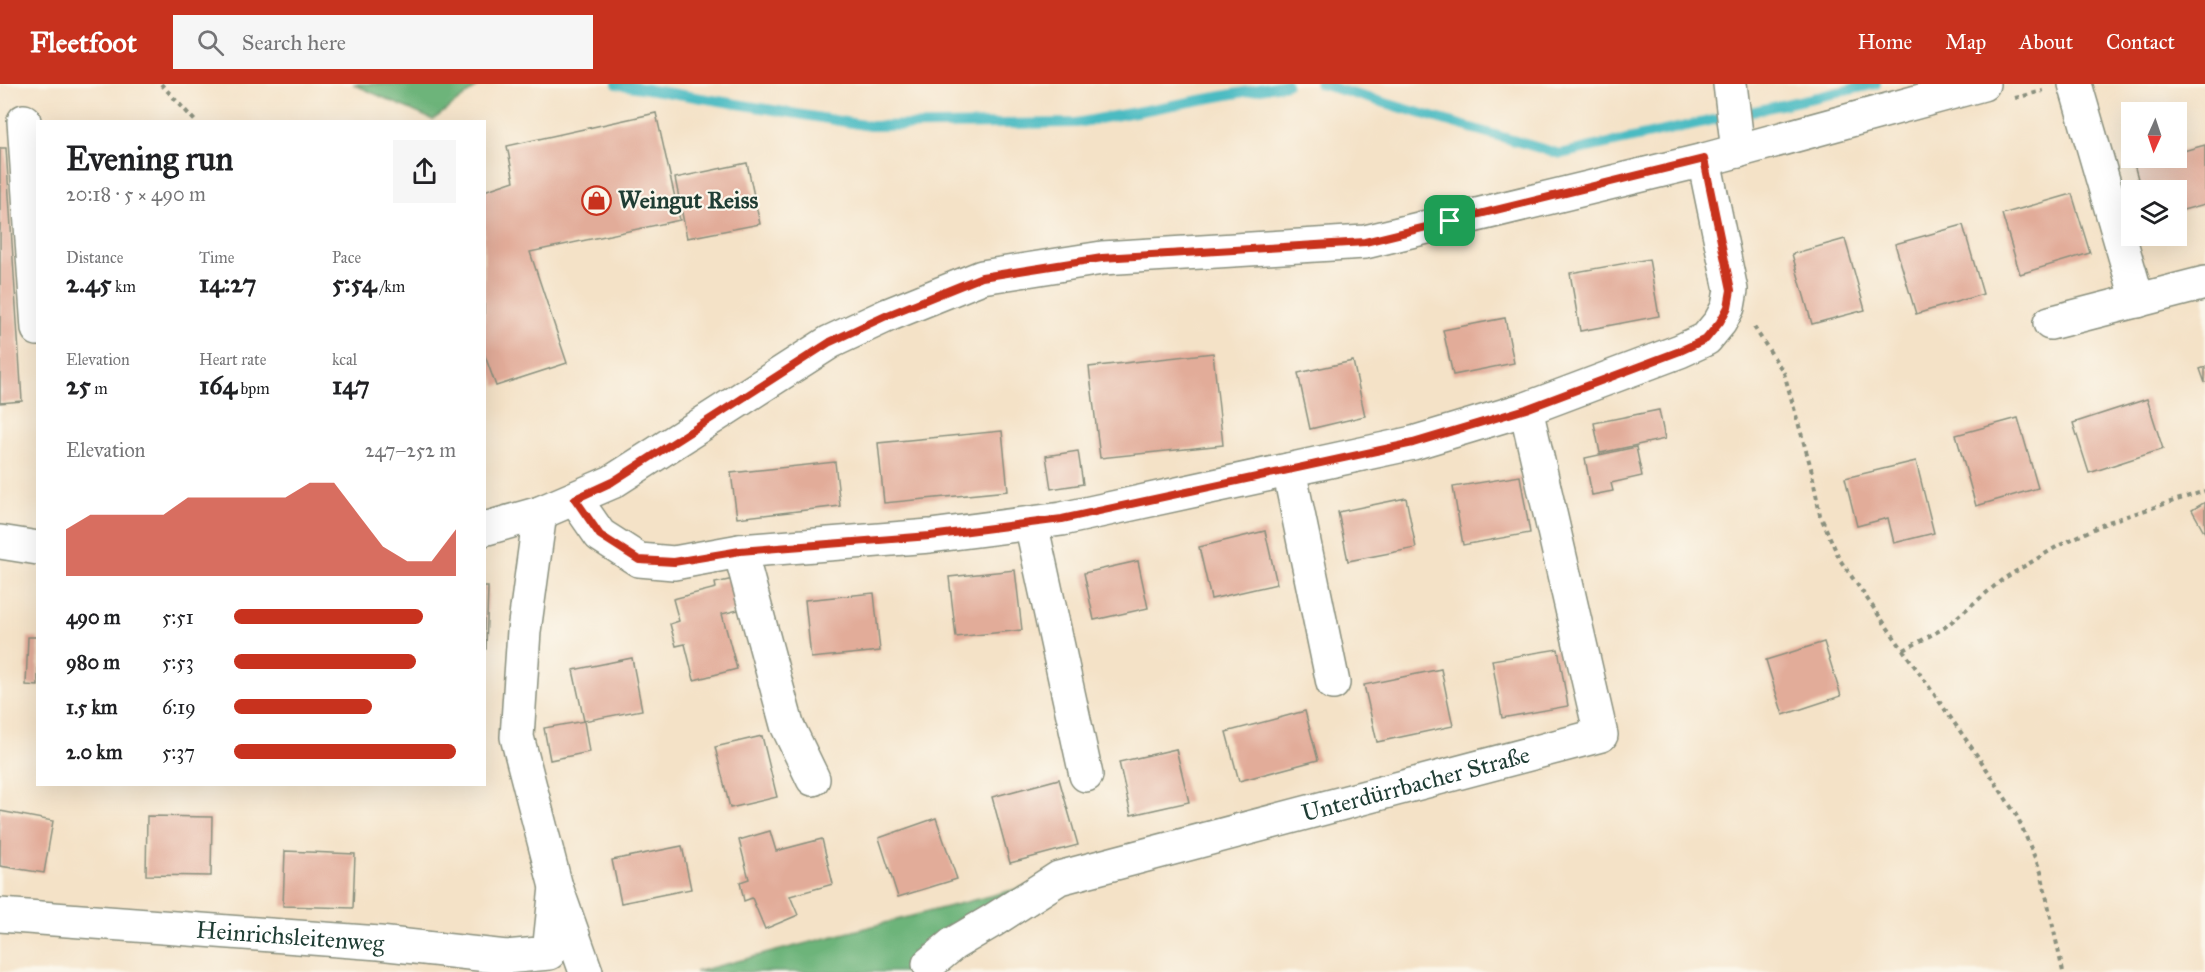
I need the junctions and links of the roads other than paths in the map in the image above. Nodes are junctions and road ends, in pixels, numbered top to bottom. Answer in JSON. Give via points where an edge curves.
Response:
{"nodes":[{"id":1,"x":1983,"y":84,"type":"edge"},
{"id":2,"x":2075,"y":84,"type":"edge"},
{"id":3,"x":1734,"y":117,"type":"edge"},
{"id":4,"x":24,"y":121,"type":"dead end"},
{"id":5,"x":1704,"y":159,"type":"junction"},
{"id":6,"x":2205,"y":284,"type":"edge"},
{"id":7,"x":36,"y":299,"type":"edge"},
{"id":8,"x":2138,"y":301,"type":"junction"},
{"id":9,"x":2050,"y":323,"type":"dead end"},
{"id":10,"x":1526,"y":409,"type":"junction"},
{"id":11,"x":1288,"y":470,"type":"junction"},
{"id":12,"x":575,"y":499,"type":"junction"},
{"id":13,"x":540,"y":513,"type":"junction"},
{"id":14,"x":1031,"y":523,"type":"junction"},
{"id":15,"x":486,"y":528,"type":"edge"},
{"id":16,"x":0,"y":542,"type":"edge"},
{"id":17,"x":36,"y":548,"type":"edge"},
{"id":18,"x":740,"y":551,"type":"junction"},
{"id":19,"x":1333,"y":683,"type":"dead end"},
{"id":20,"x":1086,"y":776,"type":"dead end"},
{"id":21,"x":813,"y":779,"type":"dead end"},
{"id":22,"x":555,"y":888,"type":"junction"},
{"id":23,"x":0,"y":915,"type":"edge"},
{"id":24,"x":929,"y":964,"type":"dead end"},
{"id":25,"x":586,"y":972,"type":"edge"}],
"edges":[{"from":1,"to":3,"type":"street"},
{"from":2,"to":8,"type":"street"},
{"from":3,"to":5,"type":"street"},
{"from":4,"to":7,"type":"street"},
{"from":5,"to":10,"type":"street","via":[[1731,290],[1720,322],[1706,339],[1680,351]]},
{"from":5,"to":12,"type":"street","via":[[1365,242],[1102,258],[982,277],[830,342],[612,482]]},
{"from":6,"to":8,"type":"street"},
{"from":8,"to":9,"type":"street"},
{"from":10,"to":11,"type":"street","via":[[1413,443]]},
{"from":10,"to":24,"type":"street","name":"Unterdürrbacher Straße","via":[[1601,735],[1059,878],[953,944]]},
{"from":11,"to":14,"type":"street"},
{"from":11,"to":19,"type":"street"},
{"from":12,"to":13,"type":"street"},
{"from":12,"to":18,"type":"street","via":[[600,535],[639,560],[674,562]]},
{"from":13,"to":15,"type":"street"},
{"from":13,"to":22,"type":"street","name":"Heinrichsleitenweg","via":[[524,631],[517,737]]},
{"from":14,"to":18,"type":"street","via":[[930,536]]},
{"from":14,"to":20,"type":"street"},
{"from":16,"to":17,"type":"street"},
{"from":18,"to":21,"type":"street","via":[[787,725]]},
{"from":22,"to":23,"type":"street","name":"Heinrichsleitenweg","via":[[549,953],[506,957],[379,943]]},
{"from":22,"to":25,"type":"street","name":"Heinrichsleitenweg"}]}
